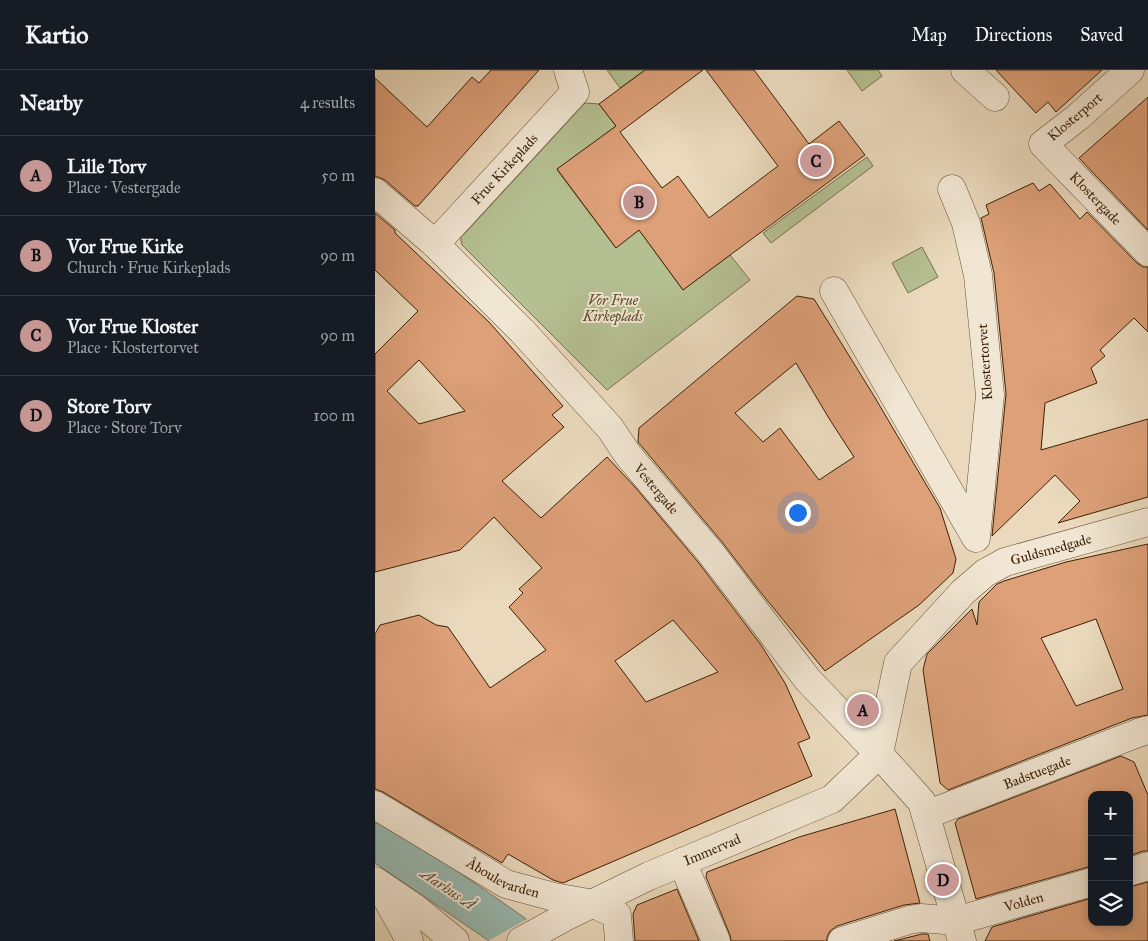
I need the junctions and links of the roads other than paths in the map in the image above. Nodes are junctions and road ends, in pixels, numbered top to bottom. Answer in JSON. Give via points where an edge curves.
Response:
{"nodes":[{"id":1,"x":965,"y":70,"type":"edge"},
{"id":2,"x":1130,"y":70,"type":"edge"},
{"id":3,"x":571,"y":81,"type":"edge"},
{"id":4,"x":995,"y":97,"type":"dead end"},
{"id":5,"x":1043,"y":144,"type":"joint"},
{"id":6,"x":952,"y":189,"type":"dead end"},
{"id":7,"x":375,"y":192,"type":"edge"},
{"id":8,"x":435,"y":244,"type":"junction"},
{"id":9,"x":1148,"y":252,"type":"edge"},
{"id":10,"x":834,"y":291,"type":"dead end"},
{"id":11,"x":1148,"y":522,"type":"edge"},
{"id":12,"x":976,"y":538,"type":"junction"},
{"id":13,"x":985,"y":573,"type":"junction"},
{"id":14,"x":1148,"y":730,"type":"edge"},
{"id":15,"x":879,"y":754,"type":"junction"},
{"id":16,"x":375,"y":805,"type":"edge"},
{"id":17,"x":924,"y":808,"type":"junction"},
{"id":18,"x":682,"y":862,"type":"junction"},
{"id":19,"x":1148,"y":866,"type":"edge"},
{"id":20,"x":1133,"y":871,"type":"edge"},
{"id":21,"x":376,"y":881,"type":"edge"},
{"id":22,"x":1088,"y":883,"type":"edge"},
{"id":23,"x":594,"y":904,"type":"junction"},
{"id":24,"x":959,"y":931,"type":"edge"},
{"id":25,"x":409,"y":941,"type":"edge"},
{"id":26,"x":455,"y":941,"type":"edge"},
{"id":27,"x":521,"y":941,"type":"edge"},
{"id":28,"x":619,"y":941,"type":"edge"},
{"id":29,"x":716,"y":941,"type":"edge"},
{"id":30,"x":842,"y":941,"type":"edge"}],
"edges":[{"from":1,"to":4,"type":"street"},
{"from":2,"to":5,"type":"street","name":"Klosterport"},
{"from":3,"to":8,"type":"street","name":"Frue Kirkeplads"},
{"from":5,"to":9,"type":"street","name":"Klostergade"},
{"from":6,"to":12,"type":"street","name":"Klostertorvet","via":[[965,223],[978,275],[990,395]]},
{"from":7,"to":8,"type":"street","name":"Vestergade"},
{"from":8,"to":15,"type":"street","name":"Vestergade","via":[[523,332],[610,428],[628,455],[710,552],[808,680]]},
{"from":10,"to":12,"type":"street","name":"Klostertorvet"},
{"from":11,"to":13,"type":"street","name":"Guldsmedgade","via":[[1005,562]]},
{"from":12,"to":13,"type":"street","name":"Klostertorvet"},
{"from":13,"to":15,"type":"street","name":"Guldsmedgade","via":[[963,592],[898,664]]},
{"from":14,"to":17,"type":"street","name":"Badstuegade"},
{"from":15,"to":17,"type":"street","name":"Vestergade"},
{"from":15,"to":18,"type":"street","name":"Immervad","via":[[832,799]]},
{"from":16,"to":23,"type":"street","name":"Åboulevarden","via":[[506,884]]},
{"from":17,"to":24,"type":"street"},
{"from":18,"to":23,"type":"street","name":"Immervad"},
{"from":18,"to":29,"type":"street"},
{"from":19,"to":20,"type":"street"},
{"from":21,"to":25,"type":"street"},
{"from":21,"to":26,"type":"street"},
{"from":22,"to":24,"type":"street","name":"Volden"},
{"from":23,"to":27,"type":"street","name":"Immervad"},
{"from":23,"to":28,"type":"street","name":"Åboulevarden","via":[[617,915]]},
{"from":24,"to":30,"type":"street","via":[[921,918]]}]}
